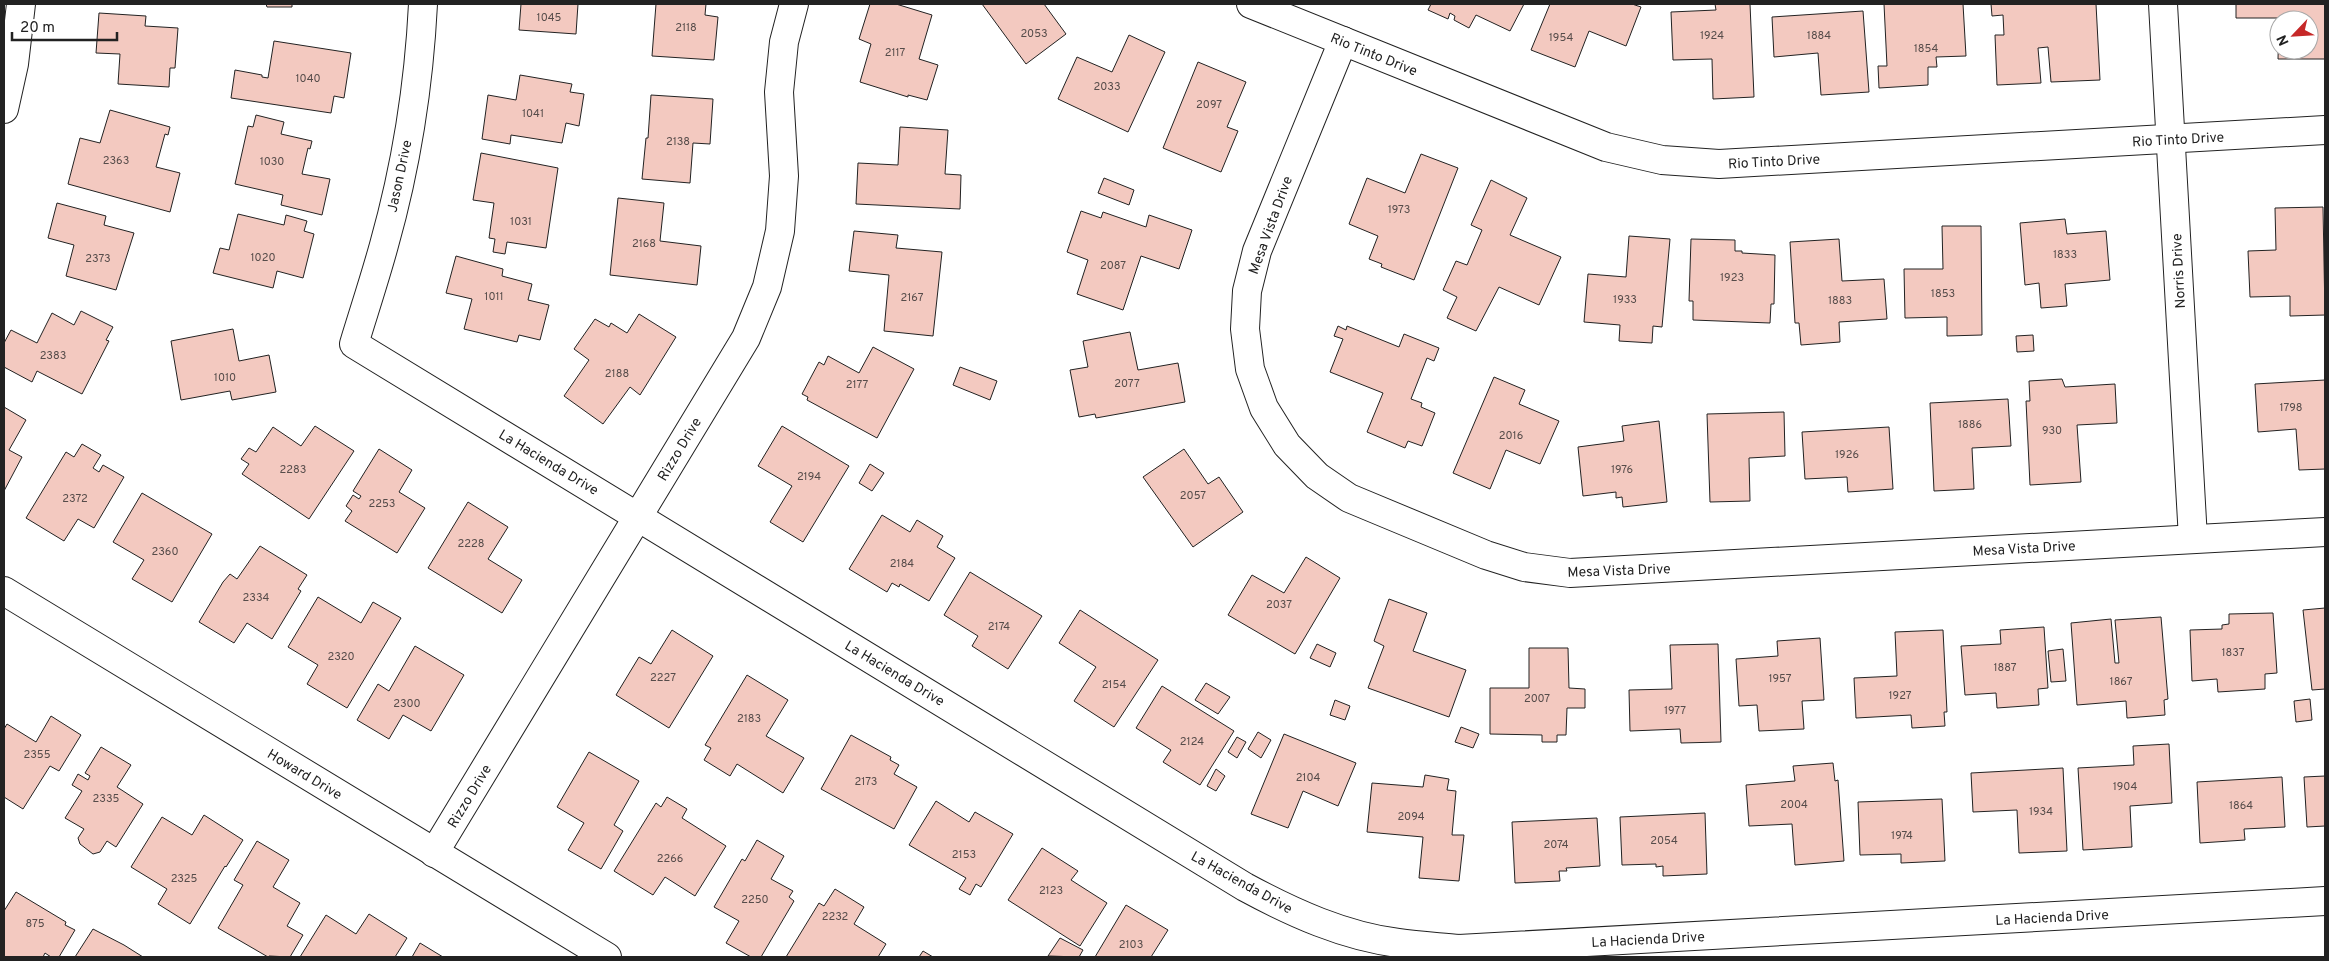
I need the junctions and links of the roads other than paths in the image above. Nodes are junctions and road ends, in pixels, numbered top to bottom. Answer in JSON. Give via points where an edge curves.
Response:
{"nodes":[{"id":1,"x":21,"y":4,"type":"edge"},
{"id":2,"x":423,"y":4,"type":"edge"},
{"id":3,"x":794,"y":4,"type":"edge"},
{"id":4,"x":1251,"y":4,"type":"edge"},
{"id":5,"x":2163,"y":4,"type":"edge"},
{"id":6,"x":1343,"y":41,"type":"junction"},
{"id":7,"x":4,"y":108,"type":"edge"},
{"id":8,"x":2325,"y":130,"type":"edge"},
{"id":9,"x":2171,"y":139,"type":"junction"},
{"id":10,"x":354,"y":344,"type":"joint"},
{"id":11,"x":638,"y":517,"type":"junction"},
{"id":12,"x":2325,"y":532,"type":"edge"},
{"id":13,"x":2194,"y":539,"type":"junction"},
{"id":14,"x":4,"y":591,"type":"edge"},
{"id":15,"x":434,"y":853,"type":"junction"},
{"id":16,"x":2325,"y":901,"type":"edge"},
{"id":17,"x":1686,"y":947,"type":"edge"},
{"id":18,"x":607,"y":957,"type":"edge"}],
"edges":[{"from":1,"to":7,"type":"street","via":[[14,64]]},
{"from":2,"to":10,"type":"street","name":"Jason Drive","via":[[407,141],[384,244]]},
{"from":3,"to":11,"type":"street","name":"Rizzo Drive","via":[[784,42],[779,92],[784,176],[780,231],[766,287],[746,338]]},
{"from":4,"to":6,"type":"street","name":"Rio Tinto Drive"},
{"from":5,"to":9,"type":"street","name":"Norris Drive"},
{"from":6,"to":9,"type":"street","name":"Rio Tinto Drive","via":[[1606,148],[1662,160],[1719,164]]},
{"from":6,"to":13,"type":"street","name":"Mesa Vista Drive","via":[[1257,251],[1247,291],[1245,328],[1250,368],[1264,408],[1287,446],[1317,476],[1349,498],[1486,555],[1524,567],[1570,573]]},
{"from":8,"to":9,"type":"street","name":"Rio Tinto Drive"},
{"from":9,"to":13,"type":"street","name":"Norris Drive"},
{"from":10,"to":11,"type":"street","name":"La Hacienda Drive"},
{"from":11,"to":15,"type":"street","name":"Rizzo Drive"},
{"from":11,"to":17,"type":"street","name":"La Hacienda Drive","via":[[1282,907],[1339,929],[1389,941],[1459,949]]},
{"from":12,"to":13,"type":"street","name":"Mesa Vista Drive"},
{"from":14,"to":15,"type":"street","name":"Howard Drive"},
{"from":15,"to":18,"type":"street","name":"Howard Drive"},
{"from":16,"to":17,"type":"street","name":"La Hacienda Drive"}]}
